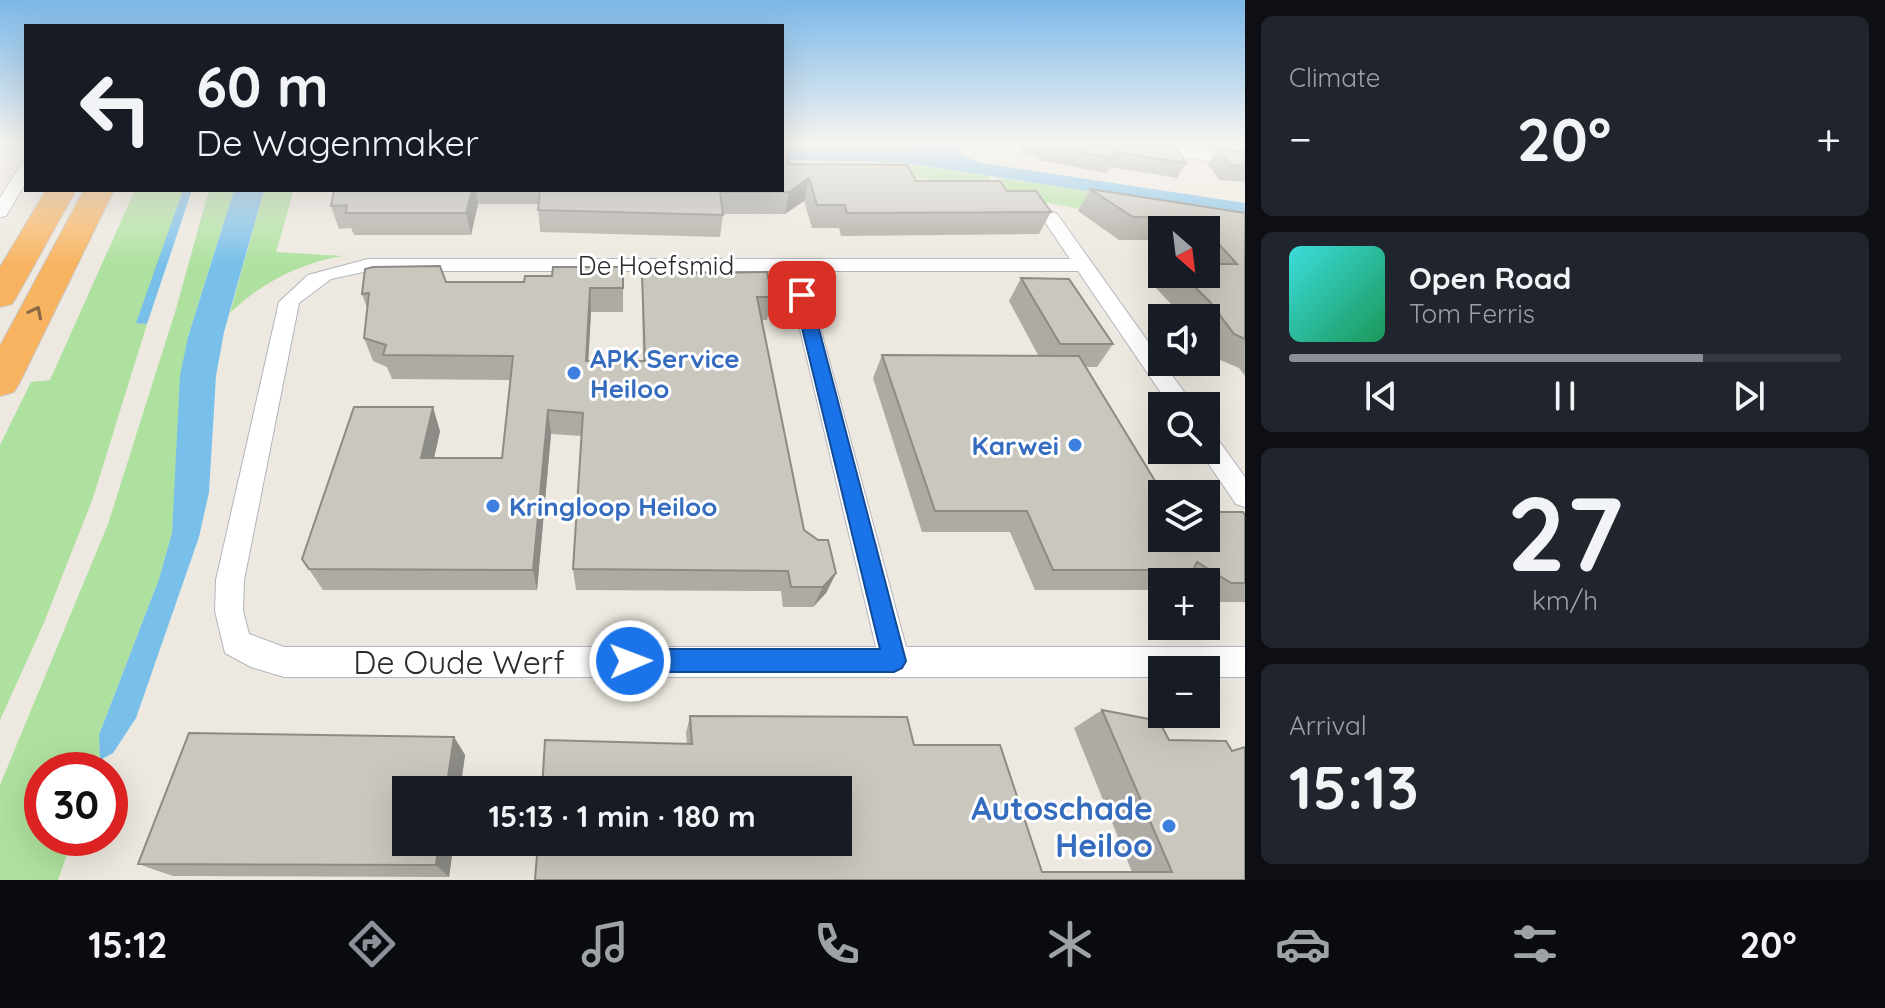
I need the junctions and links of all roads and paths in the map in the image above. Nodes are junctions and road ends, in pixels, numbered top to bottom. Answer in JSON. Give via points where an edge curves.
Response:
{"nodes":[{"id":1,"x":17,"y":184,"type":"edge"},
{"id":2,"x":60,"y":192,"type":"edge"},
{"id":3,"x":98,"y":192,"type":"edge"},
{"id":4,"x":995,"y":195,"type":"edge"},
{"id":5,"x":0,"y":212,"type":"edge"},
{"id":6,"x":794,"y":265,"type":"junction"},
{"id":7,"x":1087,"y":265,"type":"junction"},
{"id":8,"x":300,"y":287,"type":"joint"},
{"id":9,"x":0,"y":296,"type":"edge"},
{"id":10,"x":0,"y":382,"type":"edge"},
{"id":11,"x":1173,"y":392,"type":"edge"},
{"id":12,"x":1220,"y":461,"type":"edge"},
{"id":13,"x":1245,"y":497,"type":"edge"},
{"id":14,"x":894,"y":661,"type":"junction"},
{"id":15,"x":1245,"y":662,"type":"edge"}],
"edges":[{"from":1,"to":5,"type":"street"},
{"from":2,"to":9,"type":"highway"},
{"from":10,"to":3,"type":"highway","one_way":true},
{"from":4,"to":7,"type":"street","via":[[1051,218]]},
{"from":6,"to":7,"type":"street","name":"De Hoefsmid"},
{"from":6,"to":8,"type":"street","name":"De Hoefsmid","via":[[368,265],[330,272]]},
{"from":6,"to":14,"type":"street"},
{"from":7,"to":11,"type":"street"},
{"from":8,"to":14,"type":"street","name":"De Oude Werf","via":[[289,302],[230,580],[236,643],[284,662]]},
{"from":12,"to":13,"type":"street"},
{"from":14,"to":15,"type":"street","name":"De Oude Werf"}]}
